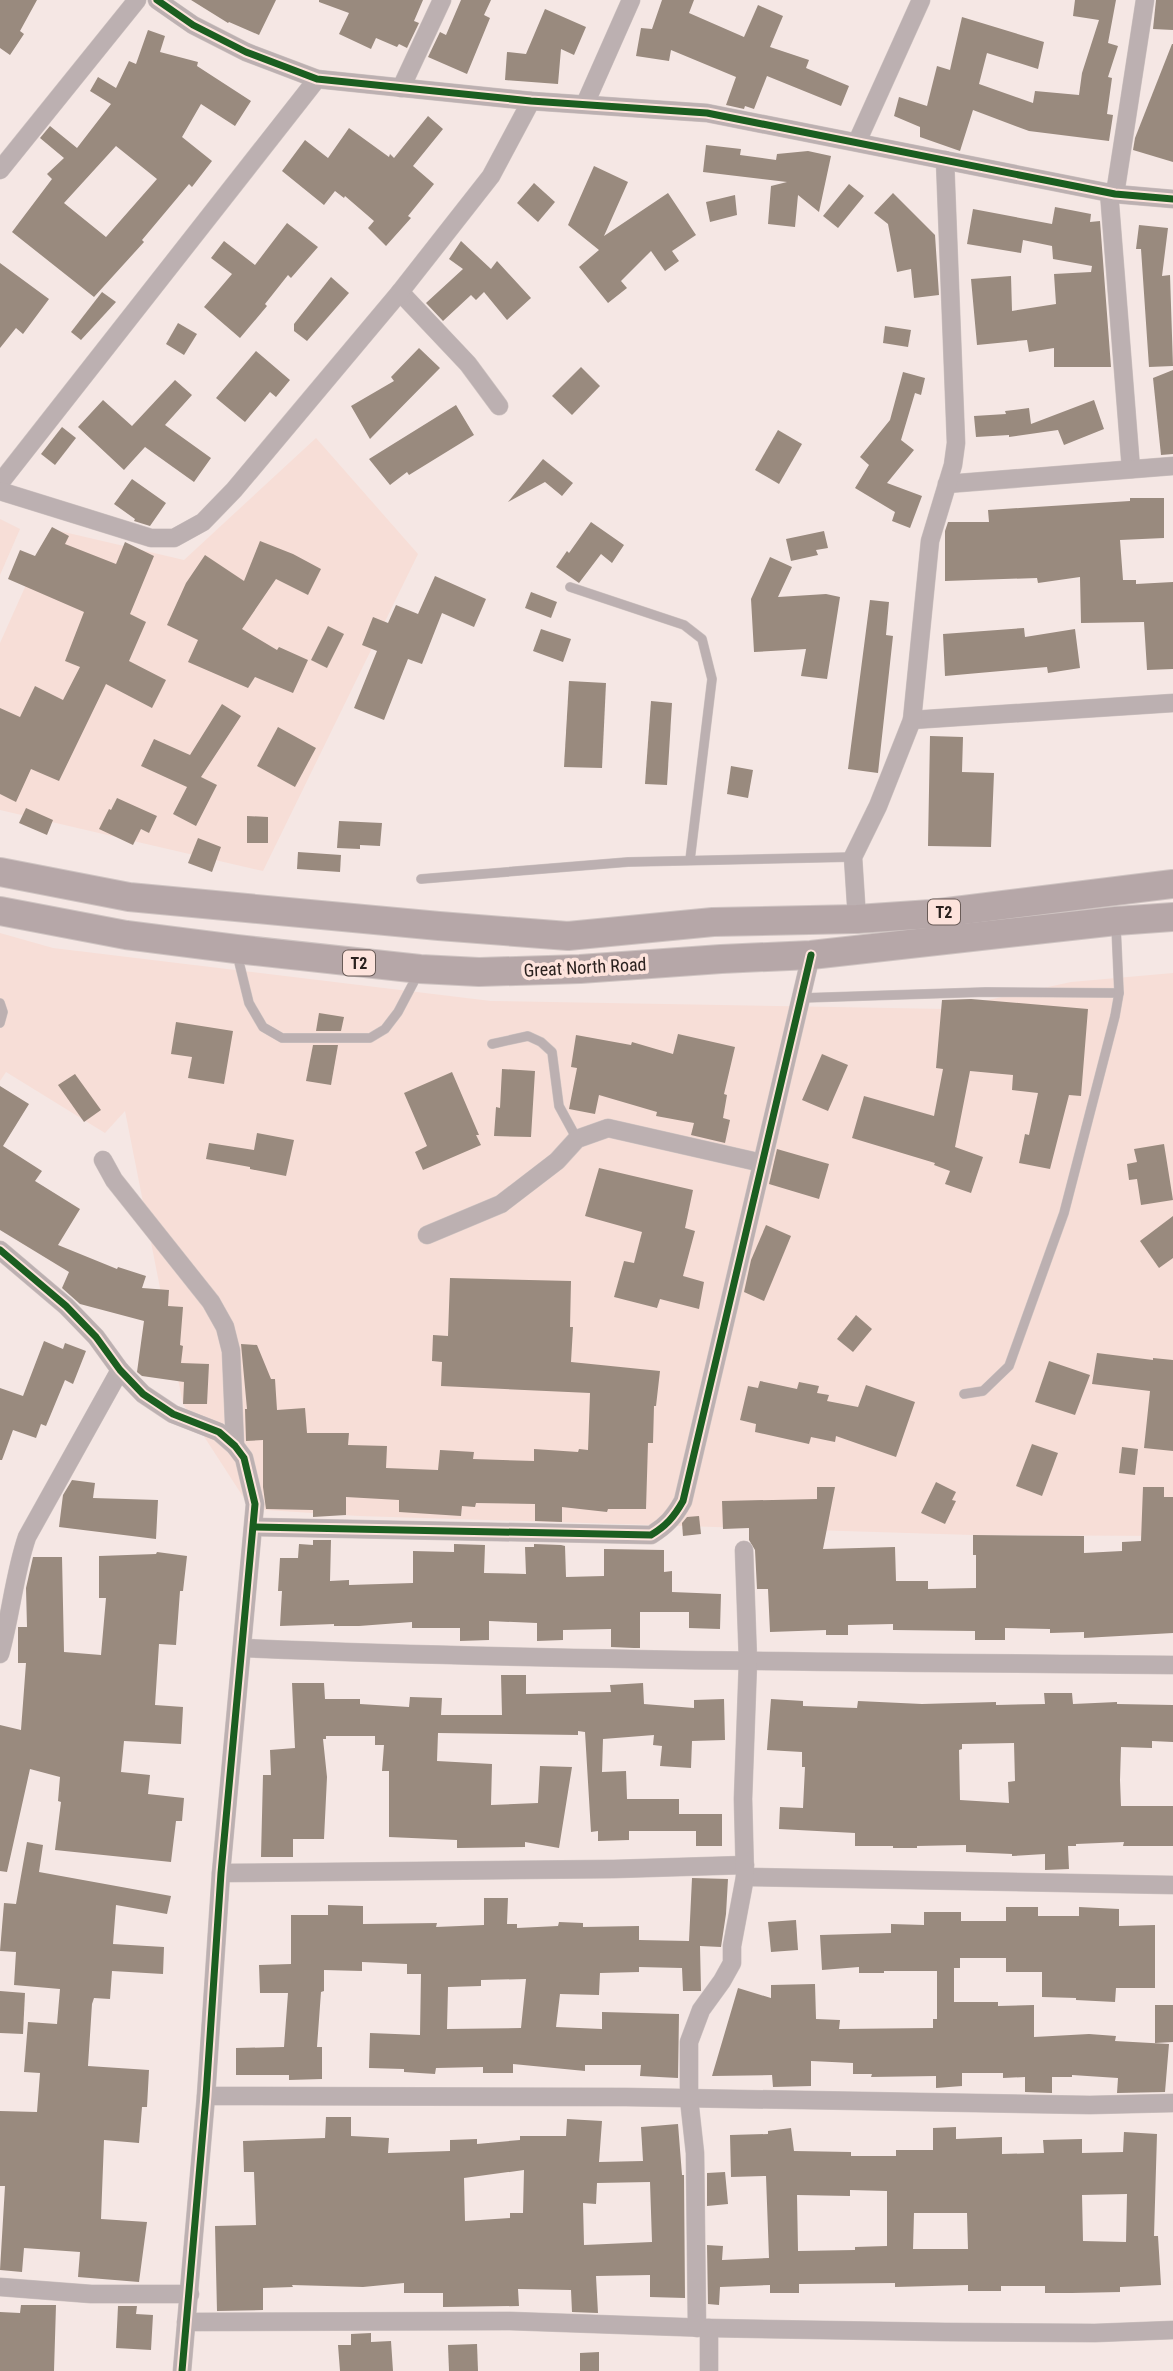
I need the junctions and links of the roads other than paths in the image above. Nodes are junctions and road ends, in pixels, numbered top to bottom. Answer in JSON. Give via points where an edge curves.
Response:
{"nodes":[{"id":1,"x":157,"y":0,"type":"edge"},
{"id":2,"x":442,"y":0,"type":"edge"},
{"id":3,"x":631,"y":0,"type":"edge"},
{"id":4,"x":921,"y":0,"type":"edge"},
{"id":5,"x":1145,"y":0,"type":"edge"},
{"id":6,"x":129,"y":3,"type":"edge"},
{"id":7,"x":317,"y":79,"type":"junction"},
{"id":8,"x":401,"y":88,"type":"junction"},
{"id":9,"x":531,"y":101,"type":"junction"},
{"id":10,"x":585,"y":104,"type":"junction"},
{"id":11,"x":858,"y":142,"type":"junction"},
{"id":12,"x":3,"y":160,"type":"edge"},
{"id":13,"x":945,"y":160,"type":"junction"},
{"id":14,"x":1112,"y":193,"type":"junction"},
{"id":15,"x":1173,"y":199,"type":"edge"},
{"id":16,"x":400,"y":292,"type":"junction"},
{"id":17,"x":499,"y":406,"type":"dead end"},
{"id":18,"x":1173,"y":466,"type":"edge"},
{"id":19,"x":1131,"y":469,"type":"junction"},
{"id":20,"x":0,"y":483,"type":"edge"},
{"id":21,"x":947,"y":484,"type":"junction"},
{"id":22,"x":0,"y":491,"type":"edge"},
{"id":23,"x":570,"y":587,"type":"dead end"},
{"id":24,"x":1173,"y":703,"type":"edge"},
{"id":25,"x":912,"y":720,"type":"junction"},
{"id":26,"x":853,"y":857,"type":"junction"},
{"id":27,"x":690,"y":860,"type":"junction"},
{"id":28,"x":0,"y":872,"type":"edge"},
{"id":29,"x":421,"y":879,"type":"dead end"},
{"id":30,"x":1173,"y":884,"type":"edge"},
{"id":31,"x":0,"y":911,"type":"edge"},
{"id":32,"x":1173,"y":917,"type":"edge"},
{"id":33,"x":857,"y":919,"type":"junction"},
{"id":34,"x":1116,"y":921,"type":"junction"},
{"id":35,"x":236,"y":949,"type":"junction"},
{"id":36,"x":811,"y":955,"type":"junction"},
{"id":37,"x":420,"y":969,"type":"junction"},
{"id":38,"x":1119,"y":993,"type":"junction"},
{"id":39,"x":801,"y":998,"type":"junction"},
{"id":40,"x":0,"y":1003,"type":"edge"},
{"id":41,"x":0,"y":1023,"type":"edge"},
{"id":42,"x":492,"y":1044,"type":"dead end"},
{"id":43,"x":577,"y":1139,"type":"junction"},
{"id":44,"x":103,"y":1160,"type":"dead end"},
{"id":45,"x":762,"y":1163,"type":"junction"},
{"id":46,"x":427,"y":1235,"type":"dead end"},
{"id":47,"x":0,"y":1250,"type":"edge"},
{"id":48,"x":120,"y":1370,"type":"junction"},
{"id":49,"x":964,"y":1394,"type":"dead end"},
{"id":50,"x":235,"y":1446,"type":"junction"},
{"id":51,"x":255,"y":1527,"type":"junction"},
{"id":52,"x":744,"y":1550,"type":"dead end"},
{"id":53,"x":243,"y":1648,"type":"junction"},
{"id":54,"x":0,"y":1654,"type":"edge"},
{"id":55,"x":748,"y":1661,"type":"junction"},
{"id":56,"x":1173,"y":1665,"type":"edge"},
{"id":57,"x":745,"y":1871,"type":"junction"},
{"id":58,"x":221,"y":1873,"type":"junction"},
{"id":59,"x":1173,"y":1885,"type":"edge"},
{"id":60,"x":206,"y":2096,"type":"junction"},
{"id":61,"x":689,"y":2099,"type":"junction"},
{"id":62,"x":1173,"y":2103,"type":"edge"},
{"id":63,"x":0,"y":2287,"type":"edge"},
{"id":64,"x":190,"y":2294,"type":"junction"},
{"id":65,"x":186,"y":2322,"type":"junction"},
{"id":66,"x":703,"y":2328,"type":"junction"},
{"id":67,"x":1173,"y":2330,"type":"edge"},
{"id":68,"x":182,"y":2371,"type":"edge"},
{"id":69,"x":709,"y":2371,"type":"edge"}],
"edges":[{"from":1,"to":7,"type":"street","via":[[246,52]]},
{"from":2,"to":8,"type":"street"},
{"from":3,"to":10,"type":"street"},
{"from":4,"to":11,"type":"street"},
{"from":5,"to":14,"type":"street"},
{"from":6,"to":12,"type":"street"},
{"from":7,"to":8,"type":"street"},
{"from":7,"to":20,"type":"street"},
{"from":8,"to":9,"type":"street"},
{"from":9,"to":10,"type":"street"},
{"from":9,"to":16,"type":"street","via":[[491,176]]},
{"from":10,"to":11,"type":"street","via":[[707,113]]},
{"from":11,"to":13,"type":"street"},
{"from":13,"to":14,"type":"street"},
{"from":13,"to":21,"type":"street","via":[[956,443]]},
{"from":14,"to":15,"type":"street"},
{"from":14,"to":19,"type":"street"},
{"from":16,"to":17,"type":"street","via":[[468,364]]},
{"from":16,"to":22,"type":"street","via":[[234,490],[203,522],[174,538],[151,538]]},
{"from":18,"to":19,"type":"street"},
{"from":19,"to":21,"type":"street"},
{"from":21,"to":25,"type":"street","via":[[930,541]]},
{"from":23,"to":27,"type":"lane","via":[[684,625],[702,639],[712,679]]},
{"from":24,"to":25,"type":"street"},
{"from":25,"to":26,"type":"street"},
{"from":26,"to":27,"type":"lane"},
{"from":26,"to":33,"type":"street"},
{"from":27,"to":29,"type":"lane"},
{"from":28,"to":33,"type":"main road","name":"Great North Road","number":"T2","via":[[129,897],[568,936],[713,922]]},
{"from":30,"to":33,"type":"main road","name":"Great North Road","number":"T2"},
{"from":31,"to":35,"type":"main road","name":"Great North Road","number":"T2","via":[[126,935]]},
{"from":32,"to":34,"type":"main road","name":"Great North Road","number":"T2"},
{"from":34,"to":36,"type":"main road","name":"Great North Road","number":"T2"},
{"from":34,"to":38,"type":"lane"},
{"from":35,"to":37,"type":"main road","name":"Great North Road","number":"T2"},
{"from":35,"to":37,"type":"lane","via":[[248,1003],[263,1027],[282,1038],[370,1038],[385,1029],[398,1012]]},
{"from":36,"to":37,"type":"main road","name":"Great North Road","number":"T2","via":[[580,969]]},
{"from":36,"to":39,"type":"street"},
{"from":38,"to":39,"type":"lane"},
{"from":38,"to":49,"type":"lane","via":[[1064,1213],[1009,1366],[983,1391]]},
{"from":39,"to":45,"type":"street"},
{"from":40,"to":41,"type":"lane"},
{"from":42,"to":43,"type":"lane","via":[[528,1037],[552,1052],[559,1106]]},
{"from":43,"to":45,"type":"street","via":[[608,1128]]},
{"from":43,"to":46,"type":"street","via":[[557,1161],[501,1204]]},
{"from":44,"to":50,"type":"street","via":[[225,1326],[231,1351]]},
{"from":45,"to":51,"type":"street","via":[[683,1501],[663,1528],[651,1535]]},
{"from":47,"to":48,"type":"street","via":[[66,1306]]},
{"from":48,"to":50,"type":"street","via":[[173,1414],[219,1432]]},
{"from":48,"to":54,"type":"street","via":[[27,1537]]},
{"from":50,"to":51,"type":"street","via":[[251,1482]]},
{"from":51,"to":53,"type":"street"},
{"from":52,"to":55,"type":"street"},
{"from":53,"to":55,"type":"street"},
{"from":53,"to":58,"type":"street"},
{"from":55,"to":56,"type":"street"},
{"from":55,"to":57,"type":"street"},
{"from":57,"to":58,"type":"street"},
{"from":57,"to":59,"type":"street"},
{"from":57,"to":61,"type":"street","via":[[732,1964],[701,2010],[689,2042]]},
{"from":58,"to":60,"type":"street"},
{"from":60,"to":61,"type":"street"},
{"from":60,"to":64,"type":"street"},
{"from":61,"to":62,"type":"street"},
{"from":61,"to":66,"type":"street"},
{"from":63,"to":64,"type":"street","via":[[91,2294]]},
{"from":64,"to":65,"type":"street"},
{"from":65,"to":66,"type":"street","via":[[510,2321]]},
{"from":65,"to":68,"type":"street"},
{"from":66,"to":67,"type":"street"},
{"from":66,"to":69,"type":"street"}]}
